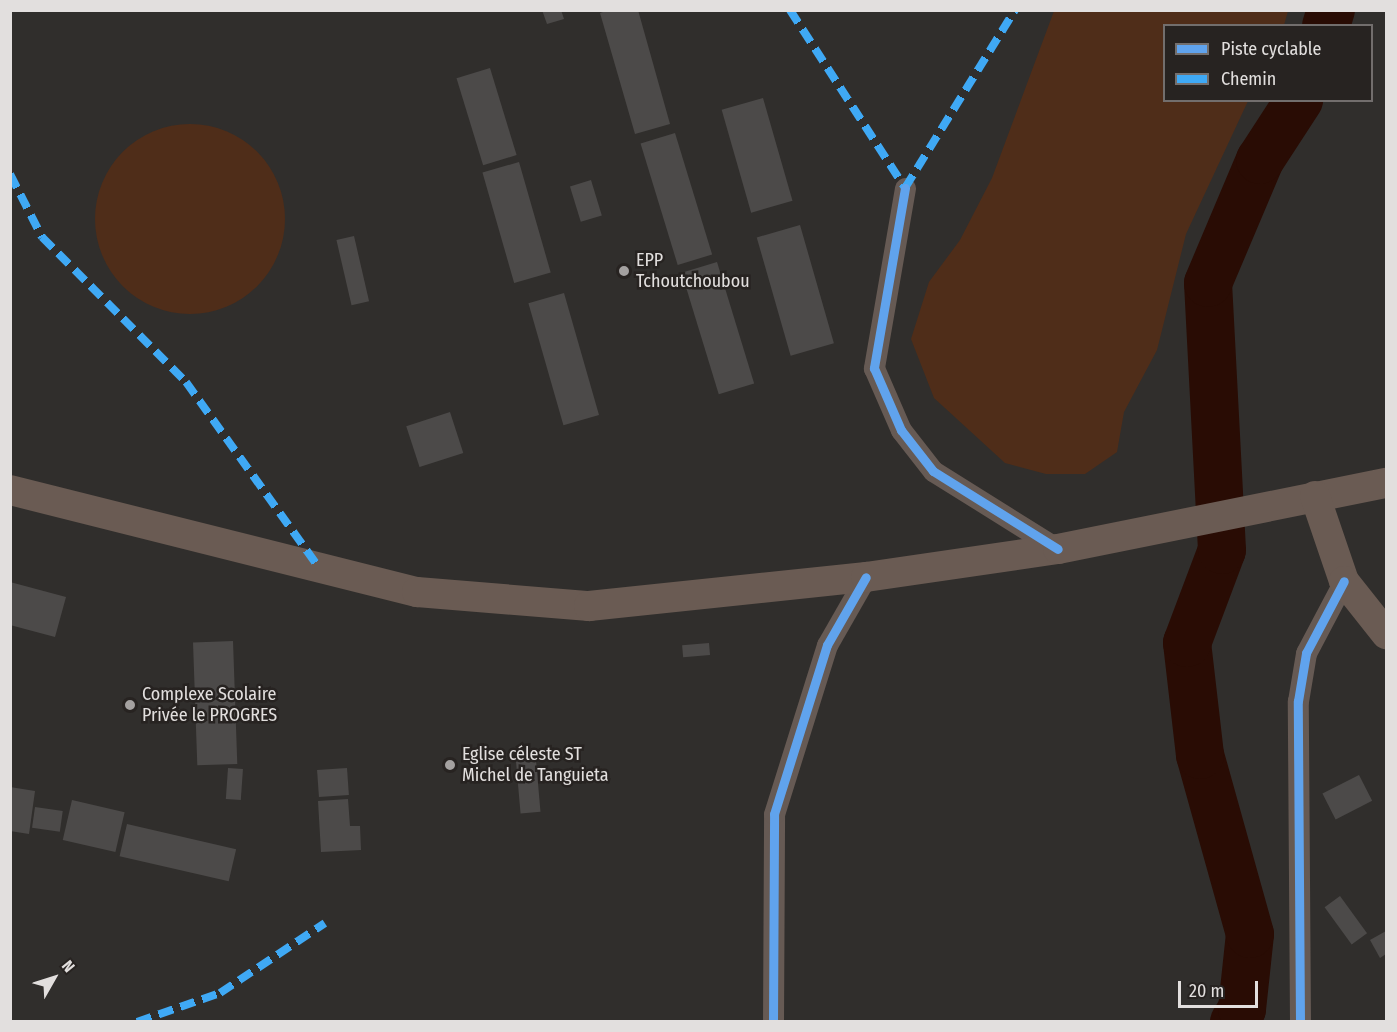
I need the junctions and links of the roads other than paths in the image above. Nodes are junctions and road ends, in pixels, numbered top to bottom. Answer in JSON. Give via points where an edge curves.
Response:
{"nodes":[{"id":1,"x":905,"y":188,"type":"dead end"},
{"id":2,"x":1386,"y":483,"type":"edge"},
{"id":3,"x":10,"y":490,"type":"edge"},
{"id":4,"x":1316,"y":496,"type":"junction"},
{"id":5,"x":1058,"y":549,"type":"junction"},
{"id":6,"x":866,"y":577,"type":"junction"},
{"id":7,"x":1344,"y":581,"type":"junction"},
{"id":8,"x":1386,"y":634,"type":"edge"},
{"id":9,"x":773,"y":1022,"type":"edge"},
{"id":10,"x":1300,"y":1022,"type":"edge"}],
"edges":[{"from":1,"to":5,"type":"street","via":[[874,368],[901,430],[933,471]]},
{"from":2,"to":4,"type":"main road"},
{"from":3,"to":6,"type":"main road","via":[[417,592],[588,606]]},
{"from":4,"to":5,"type":"main road"},
{"from":4,"to":7,"type":"main road"},
{"from":5,"to":6,"type":"main road"},
{"from":6,"to":9,"type":"street","via":[[827,645],[774,814]]},
{"from":7,"to":8,"type":"main road"},
{"from":7,"to":10,"type":"street","via":[[1306,653],[1298,701]]}]}
